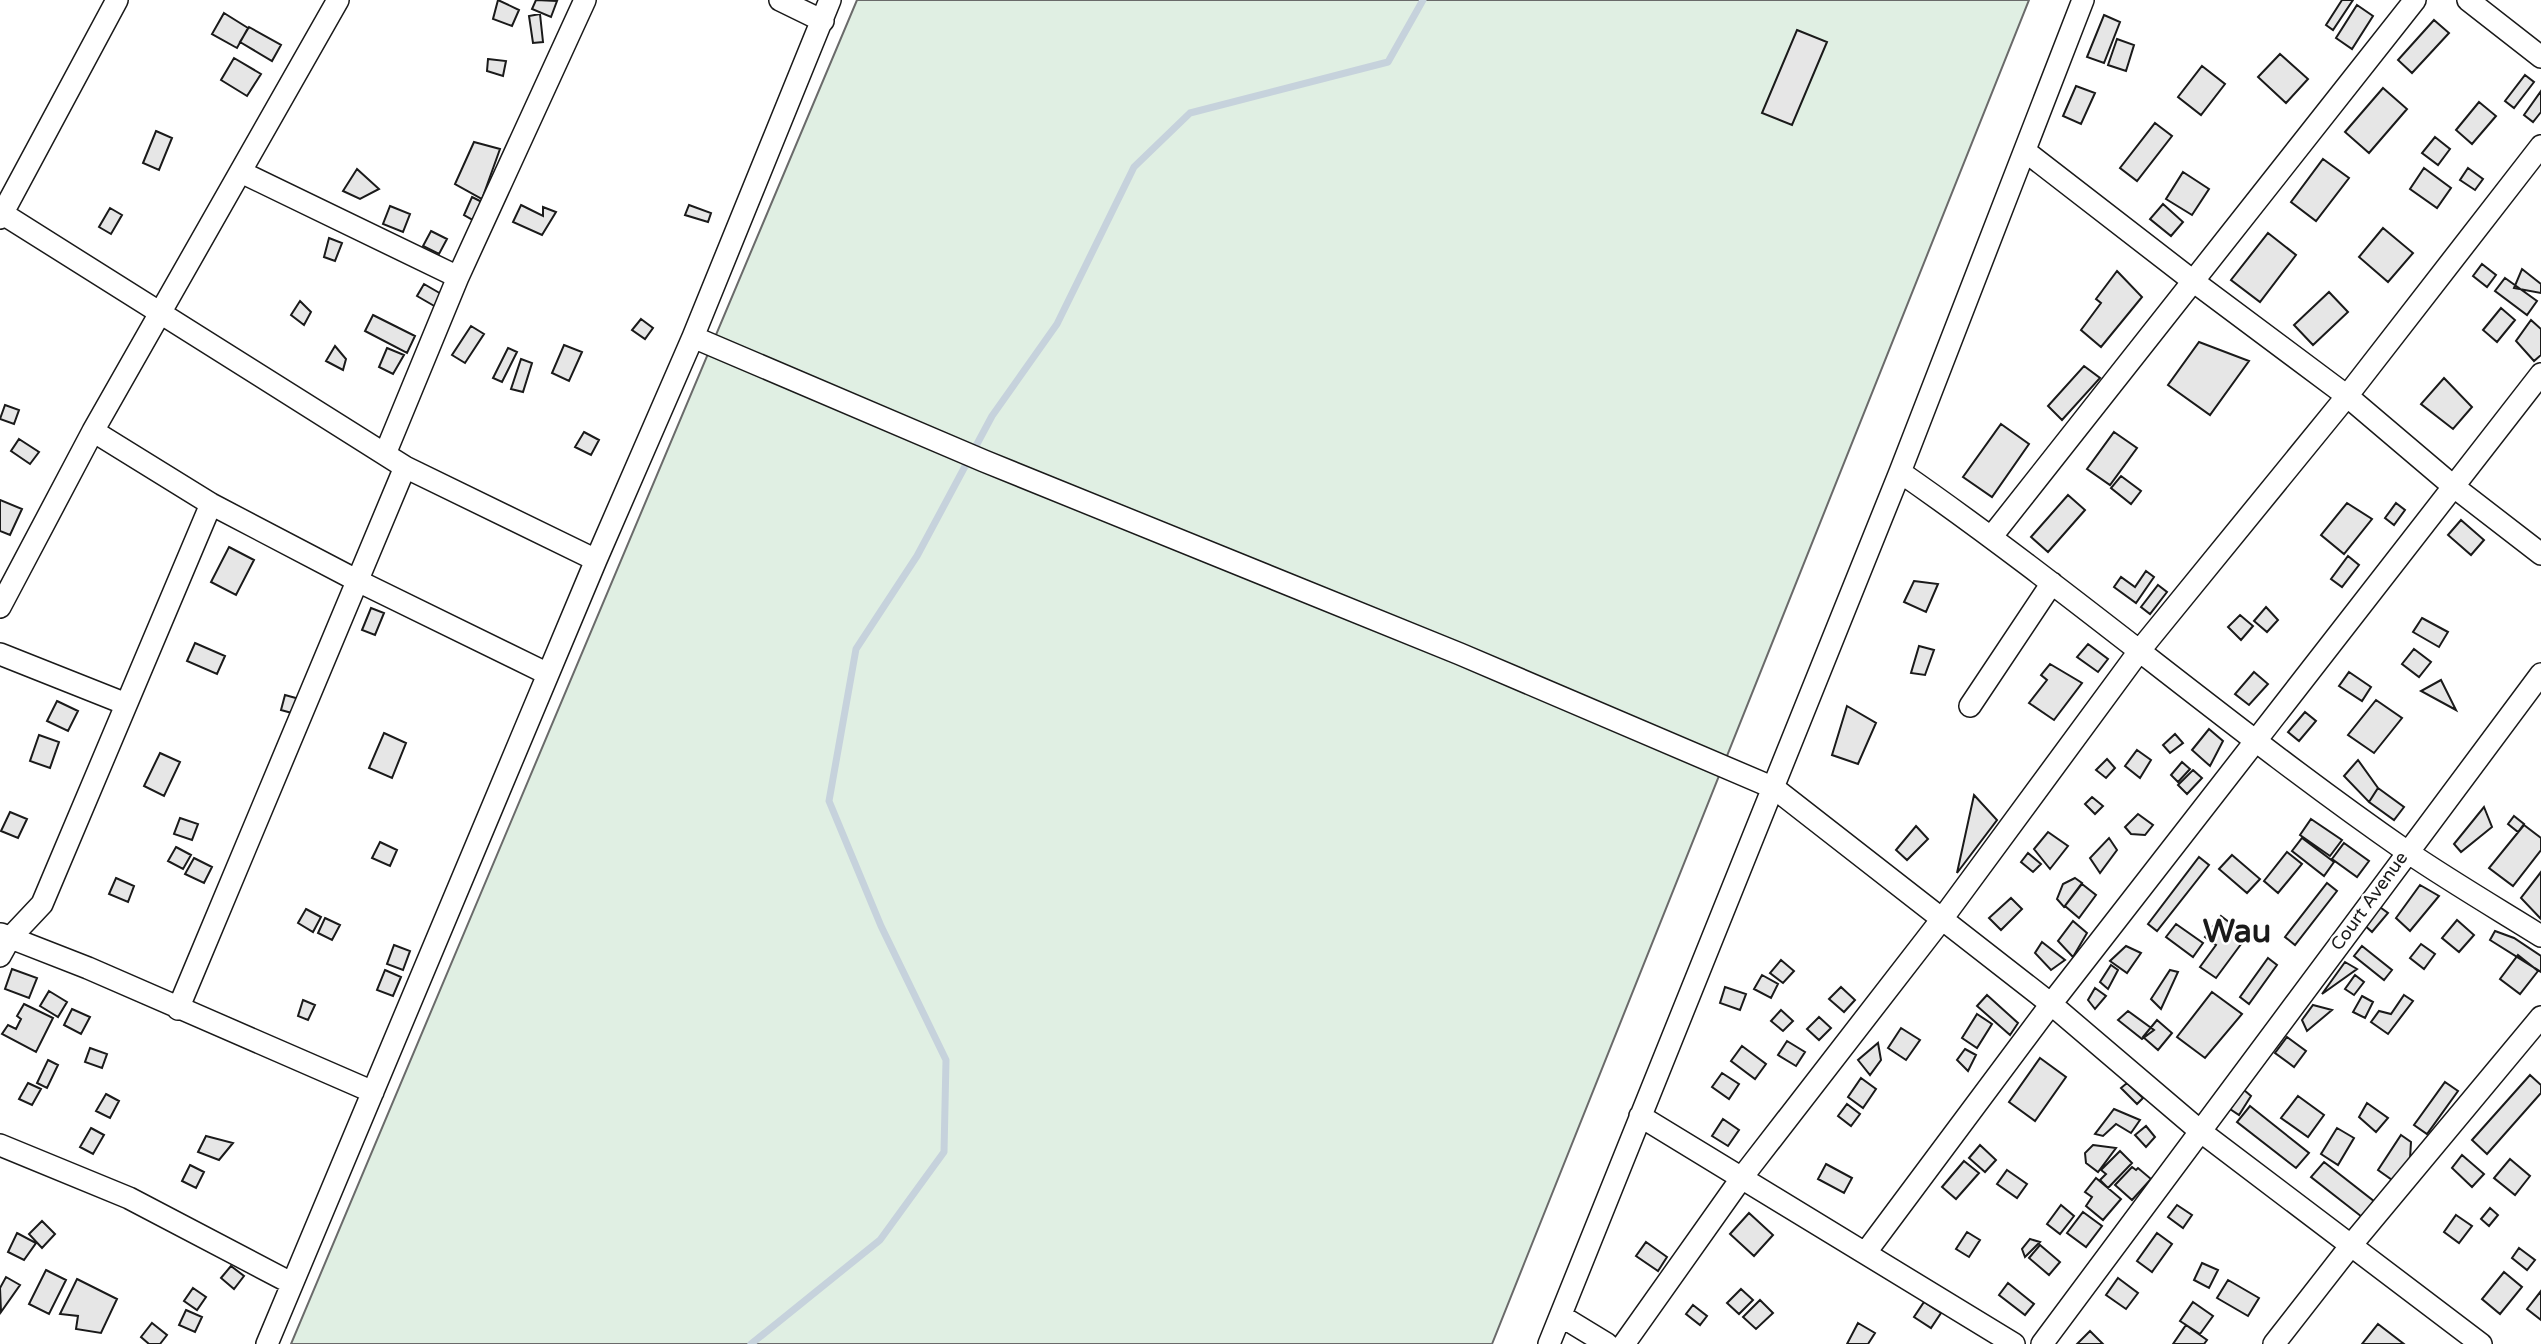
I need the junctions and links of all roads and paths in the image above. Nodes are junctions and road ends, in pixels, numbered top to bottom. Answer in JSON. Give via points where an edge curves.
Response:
{"nodes":[{"id":1,"x":117,"y":0,"type":"edge"},
{"id":2,"x":338,"y":0,"type":"edge"},
{"id":3,"x":585,"y":0,"type":"edge"},
{"id":4,"x":780,"y":0,"type":"edge"},
{"id":5,"x":830,"y":0,"type":"edge"},
{"id":6,"x":2083,"y":0,"type":"edge"},
{"id":7,"x":2415,"y":0,"type":"edge"},
{"id":8,"x":2468,"y":0,"type":"edge"},
{"id":9,"x":823,"y":21,"type":"junction"},
{"id":10,"x":2541,"y":57,"type":"edge"},
{"id":11,"x":2541,"y":146,"type":"edge"},
{"id":12,"x":2025,"y":150,"type":"junction"},
{"id":13,"x":241,"y":172,"type":"junction"},
{"id":14,"x":1,"y":214,"type":"edge"},
{"id":15,"x":458,"y":277,"type":"junction"},
{"id":16,"x":2193,"y":281,"type":"junction"},
{"id":17,"x":161,"y":315,"type":"junction"},
{"id":18,"x":693,"y":337,"type":"junction"},
{"id":19,"x":2541,"y":374,"type":"edge"},
{"id":20,"x":2347,"y":396,"type":"junction"},
{"id":21,"x":93,"y":431,"type":"junction"},
{"id":22,"x":385,"y":454,"type":"junction"},
{"id":23,"x":405,"y":467,"type":"junction"},
{"id":24,"x":1900,"y":472,"type":"junction"},
{"id":25,"x":2453,"y":486,"type":"junction"},
{"id":26,"x":211,"y":504,"type":"junction"},
{"id":27,"x":1992,"y":536,"type":"junction"},
{"id":28,"x":2541,"y":554,"type":"edge"},
{"id":29,"x":596,"y":560,"type":"junction"},
{"id":30,"x":358,"y":581,"type":"junction"},
{"id":31,"x":2052,"y":583,"type":"junction"},
{"id":32,"x":0,"y":607,"type":"edge"},
{"id":33,"x":2140,"y":650,"type":"junction"},
{"id":34,"x":0,"y":654,"type":"edge"},
{"id":35,"x":548,"y":674,"type":"junction"},
{"id":36,"x":2541,"y":674,"type":"edge"},
{"id":37,"x":126,"y":704,"type":"junction"},
{"id":38,"x":1970,"y":706,"type":"dead end"},
{"id":39,"x":2255,"y":739,"type":"junction"},
{"id":40,"x":1774,"y":788,"type":"junction"},
{"id":41,"x":2407,"y":851,"type":"junction"},
{"id":42,"x":1942,"y":919,"type":"junction"},
{"id":43,"x":2541,"y":936,"type":"edge"},
{"id":44,"x":3,"y":942,"type":"edge"},
{"id":45,"x":2051,"y":1004,"type":"junction"},
{"id":46,"x":178,"y":1009,"type":"junction"},
{"id":47,"x":2541,"y":1017,"type":"edge"},
{"id":48,"x":373,"y":1092,"type":"junction"},
{"id":49,"x":1640,"y":1116,"type":"junction"},
{"id":50,"x":2200,"y":1131,"type":"junction"},
{"id":51,"x":0,"y":1145,"type":"edge"},
{"id":52,"x":1743,"y":1177,"type":"junction"},
{"id":53,"x":2352,"y":1244,"type":"junction"},
{"id":54,"x":1867,"y":1252,"type":"junction"},
{"id":55,"x":291,"y":1283,"type":"junction"},
{"id":56,"x":1561,"y":1317,"type":"junction"},
{"id":57,"x":2046,"y":1343,"type":"edge"},
{"id":58,"x":267,"y":1344,"type":"edge"},
{"id":59,"x":1549,"y":1344,"type":"edge"},
{"id":60,"x":1608,"y":1344,"type":"edge"},
{"id":61,"x":1624,"y":1344,"type":"edge"},
{"id":62,"x":2014,"y":1344,"type":"edge"},
{"id":63,"x":2274,"y":1344,"type":"edge"},
{"id":64,"x":2481,"y":1344,"type":"edge"}],
"edges":[{"from":1,"to":14,"type":"street"},
{"from":2,"to":13,"type":"street"},
{"from":3,"to":15,"type":"street"},
{"from":4,"to":9,"type":"street"},
{"from":5,"to":9,"type":"street"},
{"from":6,"to":12,"type":"street"},
{"from":7,"to":16,"type":"street"},
{"from":8,"to":10,"type":"street"},
{"from":9,"to":18,"type":"street"},
{"from":11,"to":20,"type":"street"},
{"from":12,"to":16,"type":"street"},
{"from":12,"to":24,"type":"street"},
{"from":13,"to":15,"type":"street"},
{"from":13,"to":17,"type":"street"},
{"from":14,"to":17,"type":"street"},
{"from":15,"to":22,"type":"street"},
{"from":16,"to":20,"type":"street"},
{"from":16,"to":27,"type":"street"},
{"from":17,"to":21,"type":"street"},
{"from":17,"to":22,"type":"street"},
{"from":18,"to":29,"type":"street"},
{"from":18,"to":40,"type":"street"},
{"from":19,"to":25,"type":"street"},
{"from":20,"to":25,"type":"street"},
{"from":20,"to":33,"type":"street"},
{"from":21,"to":26,"type":"street"},
{"from":21,"to":32,"type":"street"},
{"from":22,"to":23,"type":"street"},
{"from":23,"to":29,"type":"street"},
{"from":23,"to":30,"type":"street"},
{"from":24,"to":27,"type":"street"},
{"from":24,"to":40,"type":"street"},
{"from":25,"to":28,"type":"street"},
{"from":25,"to":39,"type":"street"},
{"from":26,"to":30,"type":"street"},
{"from":26,"to":37,"type":"street"},
{"from":27,"to":31,"type":"street"},
{"from":29,"to":35,"type":"street"},
{"from":30,"to":35,"type":"street"},
{"from":30,"to":46,"type":"street"},
{"from":31,"to":33,"type":"street"},
{"from":31,"to":38,"type":"street"},
{"from":33,"to":39,"type":"street"},
{"from":33,"to":42,"type":"street"},
{"from":34,"to":37,"type":"street"},
{"from":35,"to":48,"type":"street"},
{"from":36,"to":41,"type":"street","name":"Court Avenue"},
{"from":37,"to":44,"type":"street","via":[[42,904]]},
{"from":39,"to":41,"type":"street"},
{"from":39,"to":45,"type":"street"},
{"from":40,"to":42,"type":"street"},
{"from":40,"to":49,"type":"street"},
{"from":41,"to":43,"type":"street"},
{"from":41,"to":50,"type":"street","name":"Court Avenue"},
{"from":42,"to":45,"type":"street"},
{"from":42,"to":52,"type":"street"},
{"from":44,"to":46,"type":"street","via":[[89,968]]},
{"from":45,"to":50,"type":"street"},
{"from":45,"to":54,"type":"street"},
{"from":46,"to":48,"type":"street"},
{"from":47,"to":53,"type":"street"},
{"from":48,"to":55,"type":"street"},
{"from":49,"to":52,"type":"street"},
{"from":49,"to":56,"type":"street"},
{"from":50,"to":53,"type":"street"},
{"from":50,"to":57,"type":"street","name":"Court Avenue"},
{"from":51,"to":55,"type":"street","via":[[129,1198]]},
{"from":52,"to":54,"type":"street"},
{"from":52,"to":61,"type":"street"},
{"from":53,"to":63,"type":"street"},
{"from":53,"to":64,"type":"street"},
{"from":54,"to":62,"type":"street"},
{"from":55,"to":58,"type":"street"},
{"from":56,"to":59,"type":"street"},
{"from":56,"to":60,"type":"street"}]}
